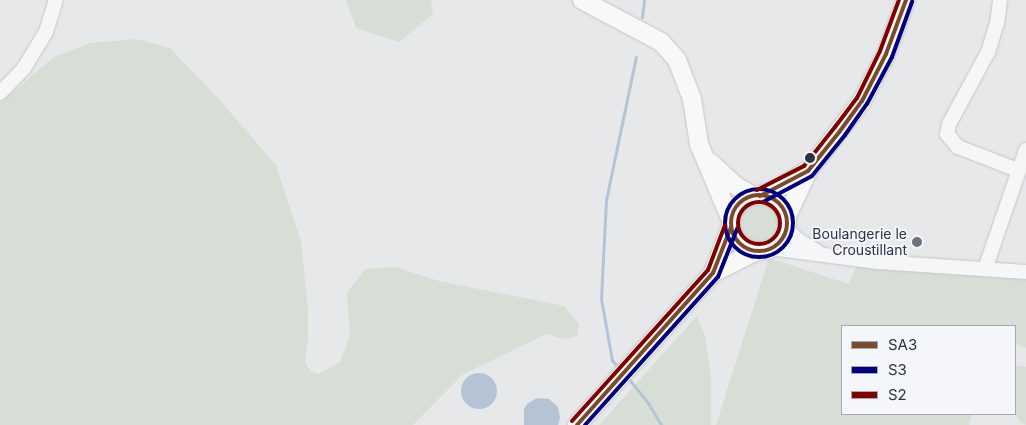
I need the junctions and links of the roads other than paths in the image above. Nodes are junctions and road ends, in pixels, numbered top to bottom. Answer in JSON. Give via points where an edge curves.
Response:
{"nodes":[{"id":1,"x":56,"y":0,"type":"edge"},
{"id":2,"x":582,"y":0,"type":"edge"},
{"id":3,"x":906,"y":0,"type":"edge"},
{"id":4,"x":1000,"y":0,"type":"edge"},
{"id":5,"x":0,"y":93,"type":"edge"},
{"id":6,"x":1026,"y":150,"type":"edge"},
{"id":7,"x":705,"y":158,"type":"junction"},
{"id":8,"x":1018,"y":170,"type":"junction"},
{"id":9,"x":808,"y":171,"type":"junction"},
{"id":10,"x":756,"y":196,"type":"junction"},
{"id":11,"x":786,"y":223,"type":"junction"},
{"id":12,"x":731,"y":224,"type":"junction"},
{"id":13,"x":763,"y":250,"type":"junction"},
{"id":14,"x":830,"y":257,"type":"junction"},
{"id":15,"x":985,"y":269,"type":"junction"},
{"id":16,"x":1026,"y":272,"type":"edge"},
{"id":17,"x":714,"y":273,"type":"junction"},
{"id":18,"x":577,"y":425,"type":"edge"}],
"edges":[{"from":1,"to":5,"type":"street","via":[[46,32],[24,68]]},
{"from":2,"to":7,"type":"main road","via":[[670,49],[678,60],[689,90],[699,144]]},
{"from":3,"to":9,"type":"main road","via":[[886,54],[862,100]]},
{"from":4,"to":8,"type":"street","via":[[998,23],[988,52],[949,124],[947,134],[958,147]]},
{"from":6,"to":8,"type":"street"},
{"from":7,"to":10,"type":"main road","via":[[736,186]]},
{"from":7,"to":12,"type":"main road"},
{"from":8,"to":15,"type":"street"},
{"from":9,"to":10,"type":"main road"},
{"from":9,"to":11,"type":"main road"},
{"from":10,"to":11,"type":"main road","via":[[777,202]]},
{"from":10,"to":12,"type":"main road","via":[[738,205]]},
{"from":11,"to":13,"type":"main road","via":[[782,239]]},
{"from":11,"to":14,"type":"street","via":[[812,249]]},
{"from":12,"to":13,"type":"main road","via":[[743,246]]},
{"from":12,"to":17,"type":"main road"},
{"from":13,"to":14,"type":"street"},
{"from":13,"to":17,"type":"main road"},
{"from":14,"to":15,"type":"street"},
{"from":15,"to":16,"type":"street"},
{"from":17,"to":18,"type":"main road"}]}
